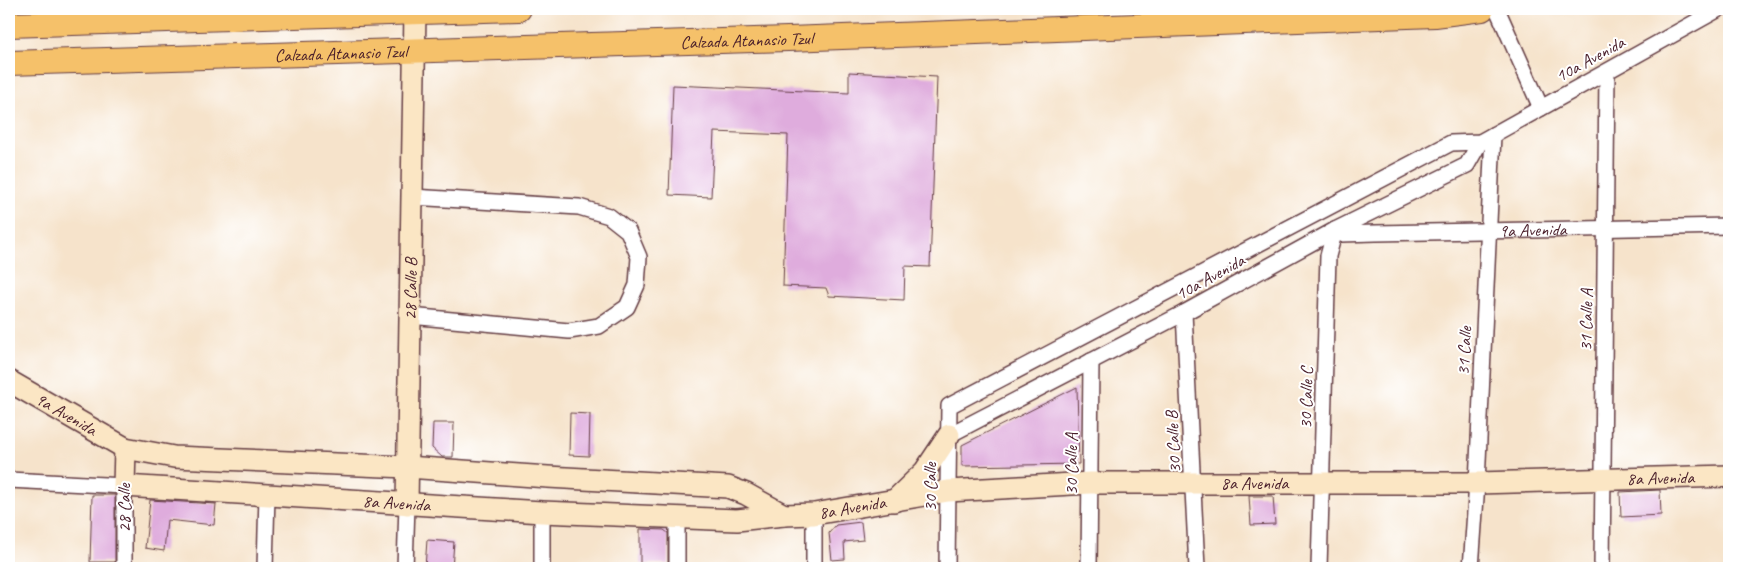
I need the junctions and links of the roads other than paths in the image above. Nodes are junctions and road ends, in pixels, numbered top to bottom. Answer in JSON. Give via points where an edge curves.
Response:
{"nodes":[{"id":1,"x":520,"y":9,"type":"edge"},
{"id":2,"x":1482,"y":9,"type":"edge"},
{"id":3,"x":1497,"y":9,"type":"edge"},
{"id":4,"x":1719,"y":9,"type":"edge"},
{"id":5,"x":414,"y":10,"type":"edge"},
{"id":6,"x":9,"y":25,"type":"edge"},
{"id":7,"x":414,"y":52,"type":"junction"},
{"id":8,"x":9,"y":63,"type":"edge"},
{"id":9,"x":1607,"y":72,"type":"junction"},
{"id":10,"x":1541,"y":108,"type":"junction"},
{"id":11,"x":1486,"y":139,"type":"junction"},
{"id":12,"x":412,"y":197,"type":"junction"},
{"id":13,"x":1729,"y":226,"type":"edge"},
{"id":14,"x":1606,"y":229,"type":"junction"},
{"id":15,"x":1335,"y":230,"type":"junction"},
{"id":16,"x":1489,"y":231,"type":"junction"},
{"id":17,"x":1184,"y":313,"type":"junction"},
{"id":18,"x":410,"y":316,"type":"junction"},
{"id":19,"x":1090,"y":361,"type":"junction"},
{"id":20,"x":9,"y":381,"type":"edge"},
{"id":21,"x":949,"y":406,"type":"joint"},
{"id":22,"x":949,"y":435,"type":"junction"},
{"id":23,"x":125,"y":448,"type":"junction"},
{"id":24,"x":407,"y":467,"type":"junction"},
{"id":25,"x":1729,"y":476,"type":"edge"},
{"id":26,"x":1603,"y":479,"type":"junction"},
{"id":27,"x":9,"y":480,"type":"edge"},
{"id":28,"x":1194,"y":482,"type":"junction"},
{"id":29,"x":1323,"y":482,"type":"junction"},
{"id":30,"x":1090,"y":483,"type":"junction"},
{"id":31,"x":1477,"y":483,"type":"junction"},
{"id":32,"x":124,"y":486,"type":"junction"},
{"id":33,"x":948,"y":491,"type":"junction"},
{"id":34,"x":267,"y":495,"type":"junction"},
{"id":35,"x":894,"y":501,"type":"junction"},
{"id":36,"x":407,"y":504,"type":"junction"},
{"id":37,"x":542,"y":512,"type":"junction"},
{"id":38,"x":784,"y":514,"type":"junction"},
{"id":39,"x":814,"y":514,"type":"junction"},
{"id":40,"x":677,"y":517,"type":"junction"},
{"id":41,"x":124,"y":568,"type":"edge"},
{"id":42,"x":265,"y":568,"type":"edge"},
{"id":43,"x":405,"y":568,"type":"edge"},
{"id":44,"x":542,"y":568,"type":"edge"},
{"id":45,"x":676,"y":568,"type":"edge"},
{"id":46,"x":814,"y":568,"type":"edge"},
{"id":47,"x":948,"y":568,"type":"edge"},
{"id":48,"x":1089,"y":568,"type":"edge"},
{"id":49,"x":1197,"y":568,"type":"edge"},
{"id":50,"x":1319,"y":568,"type":"edge"},
{"id":51,"x":1470,"y":568,"type":"edge"},
{"id":52,"x":1602,"y":568,"type":"edge"}],
"edges":[{"from":1,"to":5,"type":"main road"},
{"from":2,"to":7,"type":"main road","name":"Calzada Atanasio Tzul","via":[[1435,15]]},
{"from":3,"to":10,"type":"street"},
{"from":4,"to":9,"type":"street","name":"10a Avenida"},
{"from":5,"to":6,"type":"main road"},
{"from":5,"to":7,"type":"main road","name":"28 Calle B"},
{"from":7,"to":8,"type":"main road","name":"Calzada Atanasio Tzul"},
{"from":7,"to":12,"type":"main road","name":"28 Calle B"},
{"from":9,"to":10,"type":"street","name":"10a Avenida"},
{"from":9,"to":14,"type":"street","name":"31 Calle A"},
{"from":10,"to":11,"type":"street","name":"10a Avenida"},
{"from":11,"to":15,"type":"street","name":"10a Avenida","via":[[1467,164]]},
{"from":11,"to":16,"type":"street","name":"31 Calle"},
{"from":11,"to":21,"type":"street","name":"10a Avenida","via":[[1451,143]]},
{"from":12,"to":18,"type":"main road","name":"28 Calle B"},
{"from":12,"to":18,"type":"street","via":[[579,207],[609,216],[628,231],[639,257],[637,284],[627,307],[599,326],[569,331]]},
{"from":13,"to":14,"type":"street","name":"9a Avenida"},
{"from":14,"to":16,"type":"street","name":"9a Avenida"},
{"from":14,"to":26,"type":"street","name":"31 Calle A"},
{"from":15,"to":16,"type":"street","name":"9a Avenida","via":[[1341,234]]},
{"from":15,"to":17,"type":"street","name":"10a Avenida"},
{"from":15,"to":29,"type":"street","name":"30 Calle C","via":[[1328,256]]},
{"from":16,"to":31,"type":"street","name":"31 Calle"},
{"from":17,"to":19,"type":"street","name":"10a Avenida"},
{"from":17,"to":28,"type":"street","name":"30 Calle B"},
{"from":18,"to":24,"type":"main road","name":"28 Calle B"},
{"from":19,"to":22,"type":"street","name":"10a Avenida"},
{"from":19,"to":30,"type":"street","name":"30 Calle A"},
{"from":20,"to":23,"type":"main road","name":"9a Avenida"},
{"from":21,"to":22,"type":"street","name":"30 Calle"},
{"from":22,"to":33,"type":"street","name":"30 Calle"},
{"from":22,"to":35,"type":"main road","via":[[925,471]]},
{"from":23,"to":24,"type":"main road","name":"8a Avenida","via":[[174,457]]},
{"from":23,"to":32,"type":"main road","name":"28 Calle"},
{"from":24,"to":36,"type":"main road","name":"28 Calle B"},
{"from":24,"to":38,"type":"main road","name":"8a Avenida","via":[[728,486]]},
{"from":25,"to":26,"type":"main road","name":"8a Avenida"},
{"from":26,"to":31,"type":"main road","name":"8a Avenida"},
{"from":26,"to":52,"type":"street","name":"31 Calle A"},
{"from":27,"to":32,"type":"street","name":"8a Avenida"},
{"from":28,"to":29,"type":"main road","name":"8a Avenida"},
{"from":28,"to":30,"type":"main road","name":"8a Avenida"},
{"from":28,"to":49,"type":"street","name":"30 Calle B"},
{"from":29,"to":31,"type":"main road","name":"8a Avenida"},
{"from":29,"to":50,"type":"street","name":"30 Calle C"},
{"from":30,"to":33,"type":"main road","name":"8a Avenida"},
{"from":30,"to":48,"type":"street","name":"30 Calle A"},
{"from":31,"to":51,"type":"street","name":"31 Calle"},
{"from":32,"to":34,"type":"main road","name":"8a Avenida"},
{"from":32,"to":41,"type":"street","name":"28 Calle"},
{"from":33,"to":35,"type":"main road","name":"8a Avenida"},
{"from":33,"to":47,"type":"street","name":"30 Calle"},
{"from":34,"to":36,"type":"main road","name":"8a Avenida"},
{"from":34,"to":42,"type":"street"},
{"from":35,"to":39,"type":"main road","name":"8a Avenida"},
{"from":36,"to":37,"type":"main road","name":"8a Avenida"},
{"from":36,"to":43,"type":"street","name":"28 Calle B"},
{"from":37,"to":40,"type":"main road","name":"8a Avenida"},
{"from":37,"to":44,"type":"street"},
{"from":38,"to":39,"type":"main road","name":"8a Avenida"},
{"from":38,"to":40,"type":"main road","name":"8a Avenida","via":[[737,520]]},
{"from":39,"to":46,"type":"street"},
{"from":40,"to":45,"type":"street"}]}
